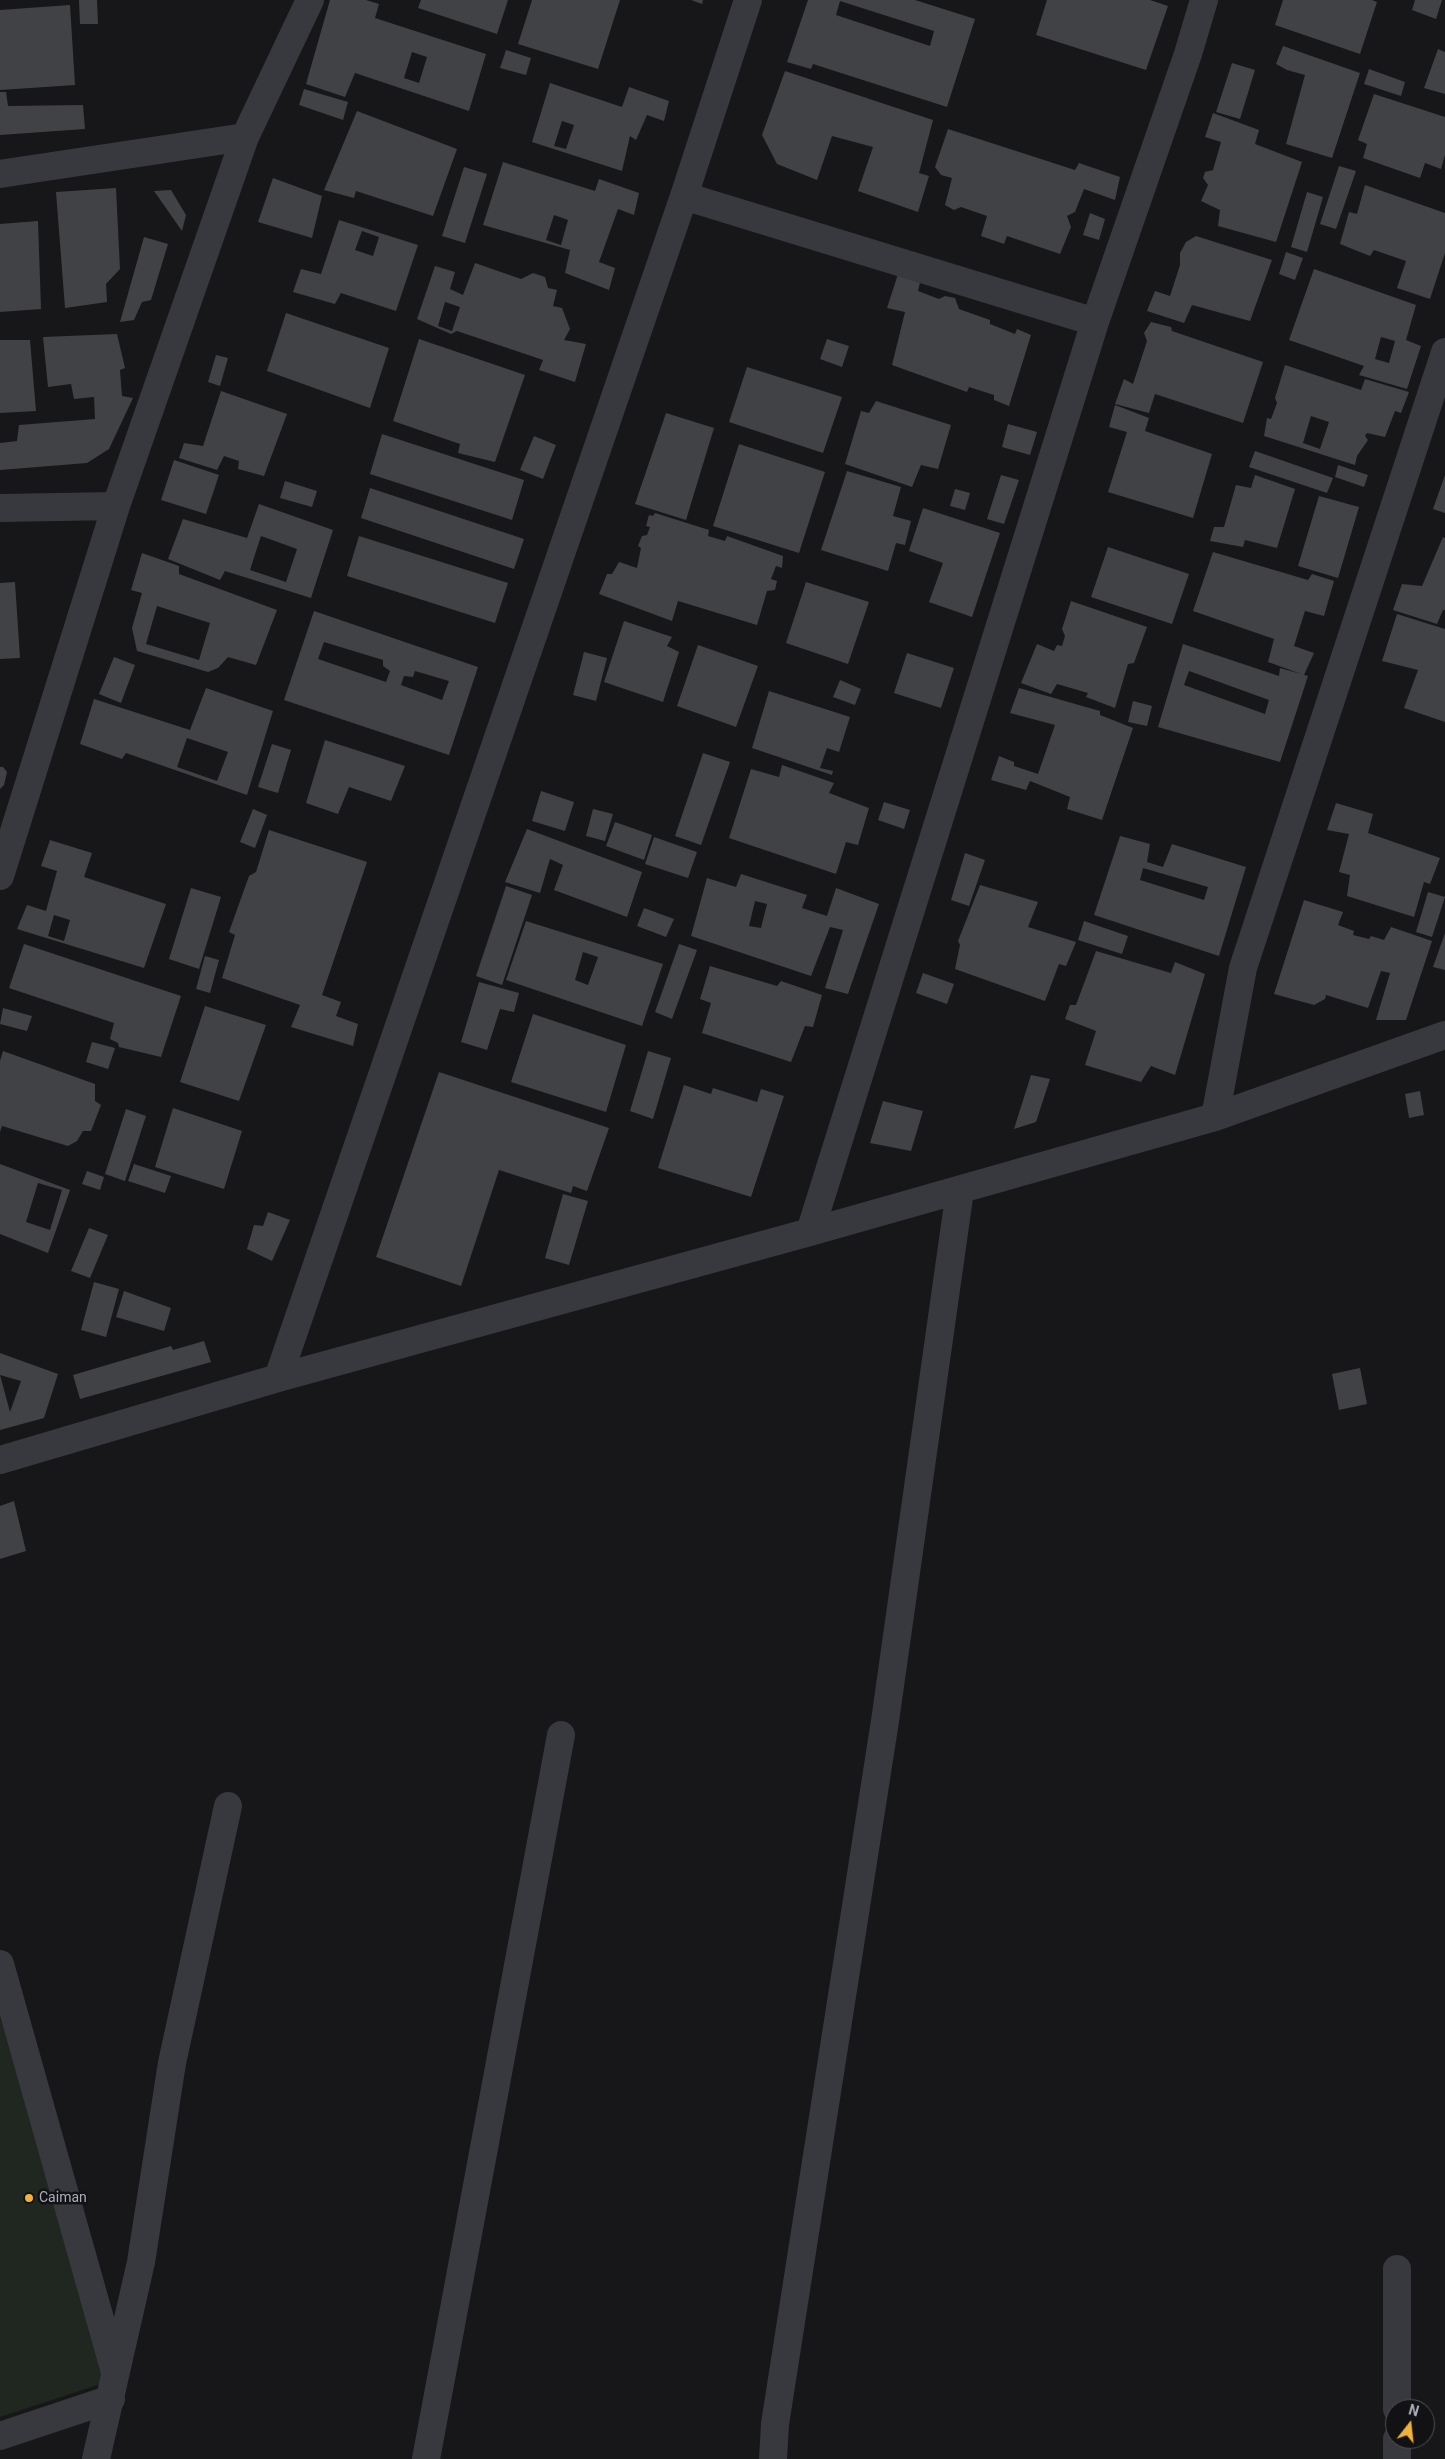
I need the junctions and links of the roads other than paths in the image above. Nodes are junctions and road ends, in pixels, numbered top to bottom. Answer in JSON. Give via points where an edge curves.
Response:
{"nodes":[{"id":1,"x":310,"y":0,"type":"edge"},
{"id":2,"x":748,"y":0,"type":"edge"},
{"id":3,"x":1204,"y":0,"type":"edge"},
{"id":4,"x":245,"y":138,"type":"junction"},
{"id":5,"x":0,"y":174,"type":"edge"},
{"id":6,"x":684,"y":196,"type":"junction"},
{"id":7,"x":1095,"y":322,"type":"junction"},
{"id":8,"x":1445,"y":352,"type":"edge"},
{"id":9,"x":116,"y":506,"type":"junction"},
{"id":10,"x":0,"y":508,"type":"edge"},
{"id":11,"x":5,"y":845,"type":"edge"},
{"id":12,"x":0,"y":876,"type":"edge"},
{"id":13,"x":1445,"y":1035,"type":"edge"},
{"id":14,"x":1215,"y":1117,"type":"junction"},
{"id":15,"x":960,"y":1190,"type":"junction"},
{"id":16,"x":810,"y":1232,"type":"junction"},
{"id":17,"x":278,"y":1378,"type":"junction"},
{"id":18,"x":0,"y":1460,"type":"edge"},
{"id":19,"x":561,"y":1735,"type":"dead end"},
{"id":20,"x":228,"y":1806,"type":"dead end"},
{"id":21,"x":0,"y":1964,"type":"edge"},
{"id":22,"x":1397,"y":2269,"type":"dead end"},
{"id":23,"x":114,"y":2388,"type":"junction"},
{"id":24,"x":1397,"y":2399,"type":"edge"},
{"id":25,"x":0,"y":2436,"type":"edge"},
{"id":26,"x":96,"y":2459,"type":"edge"},
{"id":27,"x":426,"y":2459,"type":"edge"},
{"id":28,"x":773,"y":2459,"type":"edge"}],
"edges":[{"from":1,"to":4,"type":"street"},
{"from":2,"to":6,"type":"street"},
{"from":3,"to":7,"type":"street"},
{"from":4,"to":5,"type":"street"},
{"from":4,"to":9,"type":"street"},
{"from":6,"to":7,"type":"street"},
{"from":6,"to":17,"type":"street"},
{"from":7,"to":16,"type":"street"},
{"from":8,"to":14,"type":"street","via":[[1244,968]]},
{"from":9,"to":10,"type":"street"},
{"from":9,"to":11,"type":"street"},
{"from":11,"to":12,"type":"street"},
{"from":13,"to":14,"type":"street"},
{"from":14,"to":15,"type":"street"},
{"from":15,"to":16,"type":"street"},
{"from":15,"to":28,"type":"street","via":[[885,1721],[775,2424]]},
{"from":16,"to":17,"type":"street"},
{"from":17,"to":18,"type":"street"},
{"from":19,"to":27,"type":"street"},
{"from":20,"to":23,"type":"street","via":[[172,2063],[141,2262]]},
{"from":21,"to":23,"type":"street"},
{"from":22,"to":24,"type":"street"},
{"from":23,"to":25,"type":"street"},
{"from":23,"to":26,"type":"street"}]}
